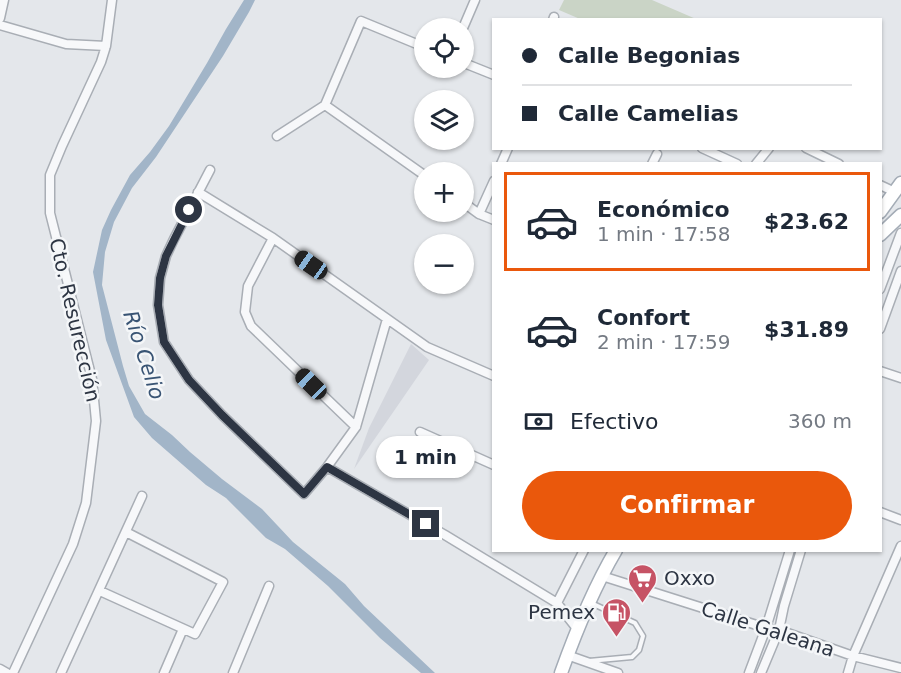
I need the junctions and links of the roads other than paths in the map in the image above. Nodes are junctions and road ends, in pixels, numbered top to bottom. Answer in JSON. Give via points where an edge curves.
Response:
{"nodes":[{"id":1,"x":4,"y":0,"type":"edge"},
{"id":2,"x":112,"y":0,"type":"edge"},
{"id":3,"x":475,"y":0,"type":"edge"},
{"id":4,"x":0,"y":18,"type":"edge"},
{"id":5,"x":467,"y":18,"type":"edge"},
{"id":6,"x":0,"y":25,"type":"edge"},
{"id":7,"x":414,"y":42,"type":"edge"},
{"id":8,"x":106,"y":46,"type":"junction"},
{"id":9,"x":474,"y":67,"type":"edge"},
{"id":10,"x":492,"y":74,"type":"edge"},
{"id":11,"x":324,"y":105,"type":"junction"},
{"id":12,"x":277,"y":136,"type":"dead end"},
{"id":13,"x":706,"y":150,"type":"edge"},
{"id":14,"x":767,"y":150,"type":"edge"},
{"id":15,"x":657,"y":154,"type":"dead end"},
{"id":16,"x":653,"y":162,"type":"edge"},
{"id":17,"x":732,"y":162,"type":"edge"},
{"id":18,"x":758,"y":162,"type":"edge"},
{"id":19,"x":414,"y":168,"type":"edge"},
{"id":20,"x":210,"y":170,"type":"dead end"},
{"id":21,"x":882,"y":184,"type":"edge"},
{"id":22,"x":492,"y":185,"type":"edge"},
{"id":23,"x":898,"y":188,"type":"edge"},
{"id":24,"x":198,"y":192,"type":"junction"},
{"id":25,"x":882,"y":209,"type":"edge"},
{"id":26,"x":474,"y":210,"type":"edge"},
{"id":27,"x":479,"y":214,"type":"junction"},
{"id":28,"x":901,"y":215,"type":"edge"},
{"id":29,"x":492,"y":219,"type":"edge"},
{"id":30,"x":882,"y":233,"type":"edge"},
{"id":31,"x":901,"y":233,"type":"edge"},
{"id":32,"x":273,"y":238,"type":"junction"},
{"id":33,"x":901,"y":271,"type":"edge"},
{"id":34,"x":882,"y":283,"type":"edge"},
{"id":35,"x":387,"y":319,"type":"junction"},
{"id":36,"x":882,"y":323,"type":"edge"},
{"id":37,"x":882,"y":372,"type":"edge"},
{"id":38,"x":492,"y":375,"type":"edge"},
{"id":39,"x":901,"y":378,"type":"edge"},
{"id":40,"x":356,"y":427,"type":"junction"},
{"id":41,"x":420,"y":432,"type":"dead end"},
{"id":42,"x":492,"y":464,"type":"edge"},
{"id":43,"x":327,"y":467,"type":"junction"},
{"id":44,"x":142,"y":496,"type":"dead end"},
{"id":45,"x":882,"y":513,"type":"edge"},
{"id":46,"x":901,"y":520,"type":"edge"},
{"id":47,"x":126,"y":532,"type":"junction"},
{"id":48,"x":901,"y":546,"type":"edge"},
{"id":49,"x":583,"y":552,"type":"edge"},
{"id":50,"x":613,"y":552,"type":"edge"},
{"id":51,"x":789,"y":552,"type":"edge"},
{"id":52,"x":800,"y":552,"type":"edge"},
{"id":53,"x":602,"y":576,"type":"junction"},
{"id":54,"x":269,"y":586,"type":"dead end"},
{"id":55,"x":100,"y":591,"type":"junction"},
{"id":56,"x":590,"y":602,"type":"junction"},
{"id":57,"x":557,"y":603,"type":"junction"},
{"id":58,"x":766,"y":628,"type":"junction"},
{"id":59,"x":183,"y":629,"type":"junction"},
{"id":60,"x":578,"y":630,"type":"junction"},
{"id":61,"x":778,"y":630,"type":"junction"},
{"id":62,"x":567,"y":655,"type":"junction"},
{"id":63,"x":853,"y":656,"type":"junction"},
{"id":64,"x":586,"y":661,"type":"junction"},
{"id":65,"x":901,"y":668,"type":"edge"},
{"id":66,"x":0,"y":669,"type":"edge"},
{"id":67,"x":7,"y":673,"type":"edge"},
{"id":68,"x":13,"y":673,"type":"edge"},
{"id":69,"x":61,"y":673,"type":"edge"},
{"id":70,"x":164,"y":673,"type":"edge"},
{"id":71,"x":233,"y":673,"type":"edge"},
{"id":72,"x":561,"y":673,"type":"edge"},
{"id":73,"x":618,"y":673,"type":"edge"},
{"id":74,"x":749,"y":673,"type":"edge"},
{"id":75,"x":761,"y":673,"type":"edge"},
{"id":76,"x":848,"y":673,"type":"edge"}],
"edges":[{"from":1,"to":4,"type":"street"},
{"from":2,"to":8,"type":"street","name":"Cto. Resurección"},
{"from":3,"to":5,"type":"street"},
{"from":6,"to":8,"type":"street","via":[[66,44]]},
{"from":7,"to":11,"type":"street","via":[[361,21]]},
{"from":8,"to":68,"type":"street","name":"Cto. Resurección","via":[[50,175],[50,213],[92,379],[96,421],[86,503],[73,544]]},
{"from":9,"to":10,"type":"street"},
{"from":11,"to":12,"type":"street"},
{"from":11,"to":19,"type":"street"},
{"from":13,"to":17,"type":"street"},
{"from":14,"to":18,"type":"street"},
{"from":15,"to":16,"type":"street"},
{"from":20,"to":24,"type":"street"},
{"from":21,"to":23,"type":"street"},
{"from":22,"to":27,"type":"street"},
{"from":23,"to":25,"type":"main road"},
{"from":24,"to":32,"type":"street"},
{"from":24,"to":43,"type":"street","via":[[166,256],[160,278],[158,305],[164,342],[189,380],[304,494]]},
{"from":26,"to":27,"type":"street"},
{"from":27,"to":29,"type":"street"},
{"from":28,"to":30,"type":"main road"},
{"from":31,"to":34,"type":"street"},
{"from":32,"to":35,"type":"street"},
{"from":32,"to":40,"type":"street","via":[[248,286],[245,312],[251,326]]},
{"from":33,"to":36,"type":"street"},
{"from":35,"to":38,"type":"street","via":[[426,347]]},
{"from":35,"to":40,"type":"street"},
{"from":37,"to":39,"type":"street"},
{"from":40,"to":43,"type":"street"},
{"from":41,"to":42,"type":"street"},
{"from":43,"to":57,"type":"street"},
{"from":44,"to":47,"type":"street"},
{"from":45,"to":46,"type":"street"},
{"from":47,"to":55,"type":"street"},
{"from":47,"to":59,"type":"street","via":[[222,582],[195,634]]},
{"from":48,"to":63,"type":"street"},
{"from":49,"to":57,"type":"street"},
{"from":50,"to":53,"type":"main road"},
{"from":51,"to":58,"type":"street"},
{"from":52,"to":61,"type":"street"},
{"from":53,"to":56,"type":"main road"},
{"from":53,"to":58,"type":"street","name":"Calle Galeana"},
{"from":54,"to":71,"type":"street"},
{"from":55,"to":59,"type":"street"},
{"from":55,"to":69,"type":"street"},
{"from":56,"to":60,"type":"main road"},
{"from":56,"to":64,"type":"lane","via":[[635,623],[643,636],[632,657]]},
{"from":57,"to":60,"type":"street"},
{"from":58,"to":61,"type":"street","name":"Calle Galeana"},
{"from":58,"to":74,"type":"street"},
{"from":59,"to":70,"type":"street"},
{"from":60,"to":62,"type":"main road"},
{"from":61,"to":63,"type":"street","name":"Calle Galeana"},
{"from":61,"to":75,"type":"street"},
{"from":62,"to":64,"type":"street"},
{"from":62,"to":72,"type":"main road"},
{"from":63,"to":65,"type":"street","name":"Calle Galeana"},
{"from":63,"to":76,"type":"street"},
{"from":64,"to":73,"type":"street"},
{"from":66,"to":67,"type":"street"}]}
